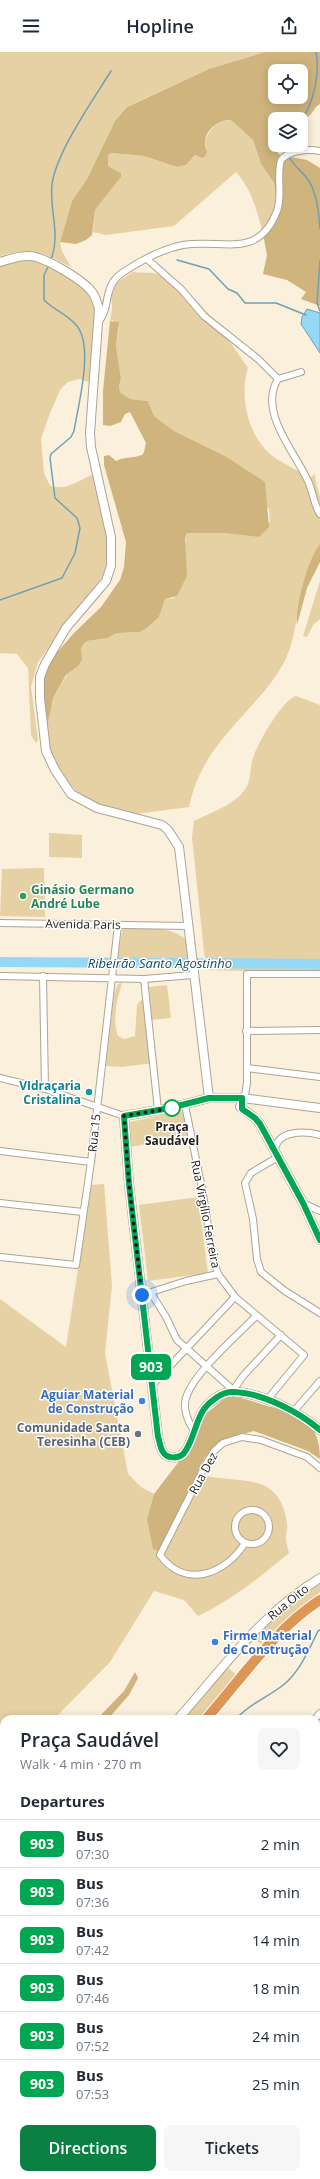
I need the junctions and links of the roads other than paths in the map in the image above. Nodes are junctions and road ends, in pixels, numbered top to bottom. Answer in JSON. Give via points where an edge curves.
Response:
{"nodes":[{"id":1,"x":320,"y":151,"type":"edge"},
{"id":2,"x":147,"y":259,"type":"junction"},
{"id":3,"x":0,"y":262,"type":"edge"},
{"id":4,"x":99,"y":321,"type":"junction"},
{"id":5,"x":301,"y":372,"type":"dead end"},
{"id":6,"x":278,"y":380,"type":"junction"},
{"id":7,"x":320,"y":514,"type":"edge"},
{"id":8,"x":0,"y":923,"type":"edge"},
{"id":9,"x":118,"y":925,"type":"junction"},
{"id":10,"x":188,"y":926,"type":"junction"},
{"id":11,"x":193,"y":972,"type":"junction"},
{"id":12,"x":320,"y":974,"type":"edge"},
{"id":13,"x":0,"y":976,"type":"edge"},
{"id":14,"x":43,"y":976,"type":"junction"},
{"id":15,"x":112,"y":978,"type":"junction"},
{"id":16,"x":144,"y":979,"type":"junction"},
{"id":17,"x":320,"y":1030,"type":"edge"},
{"id":18,"x":246,"y":1031,"type":"junction"},
{"id":19,"x":247,"y":1068,"type":"junction"},
{"id":20,"x":320,"y":1077,"type":"edge"},
{"id":21,"x":0,"y":1078,"type":"edge"},
{"id":22,"x":45,"y":1089,"type":"junction"},
{"id":23,"x":209,"y":1098,"type":"junction"},
{"id":24,"x":242,"y":1098,"type":"junction"},
{"id":25,"x":97,"y":1105,"type":"junction"},
{"id":26,"x":185,"y":1105,"type":"junction"},
{"id":27,"x":320,"y":1108,"type":"edge"},
{"id":28,"x":158,"y":1110,"type":"junction"},
{"id":29,"x":124,"y":1116,"type":"junction"},
{"id":30,"x":320,"y":1135,"type":"edge"},
{"id":31,"x":0,"y":1151,"type":"edge"},
{"id":32,"x":277,"y":1153,"type":"junction"},
{"id":33,"x":91,"y":1162,"type":"junction"},
{"id":34,"x":0,"y":1203,"type":"edge"},
{"id":35,"x":303,"y":1203,"type":"junction"},
{"id":36,"x":320,"y":1211,"type":"edge"},
{"id":37,"x":83,"y":1212,"type":"junction"},
{"id":38,"x":320,"y":1240,"type":"edge"},
{"id":39,"x":0,"y":1257,"type":"edge"},
{"id":40,"x":218,"y":1274,"type":"junction"},
{"id":41,"x":151,"y":1293,"type":"junction"},
{"id":42,"x":142,"y":1295,"type":"junction"},
{"id":43,"x":235,"y":1297,"type":"junction"},
{"id":44,"x":320,"y":1313,"type":"edge"},
{"id":45,"x":256,"y":1316,"type":"junction"},
{"id":46,"x":281,"y":1335,"type":"junction"},
{"id":47,"x":187,"y":1348,"type":"junction"},
{"id":48,"x":207,"y":1367,"type":"junction"},
{"id":49,"x":243,"y":1376,"type":"junction"},
{"id":50,"x":320,"y":1381,"type":"edge"},
{"id":51,"x":153,"y":1384,"type":"junction"},
{"id":52,"x":232,"y":1390,"type":"junction"},
{"id":53,"x":242,"y":1394,"type":"junction"},
{"id":54,"x":267,"y":1400,"type":"junction"},
{"id":55,"x":294,"y":1411,"type":"junction"},
{"id":56,"x":194,"y":1430,"type":"junction"},
{"id":57,"x":320,"y":1430,"type":"edge"},
{"id":58,"x":320,"y":1468,"type":"edge"},
{"id":59,"x":245,"y":1543,"type":"junction"},
{"id":60,"x":320,"y":1578,"type":"edge"},
{"id":61,"x":320,"y":1600,"type":"edge"},
{"id":62,"x":182,"y":1715,"type":"edge"},
{"id":63,"x":209,"y":1715,"type":"edge"}],
"edges":[{"from":1,"to":2,"type":"street","via":[[298,152],[283,157],[279,170],[281,190],[276,213],[254,241],[230,246],[197,243],[184,245],[163,250]]},
{"from":2,"to":4,"type":"street","via":[[115,280],[107,297],[104,314]]},
{"from":2,"to":6,"type":"street","via":[[181,289],[216,327],[254,356]]},
{"from":3,"to":4,"type":"street","via":[[30,256],[43,259],[64,271],[92,291],[99,309]]},
{"from":4,"to":10,"type":"street","via":[[90,433],[111,538],[111,566],[106,581],[66,628],[45,664],[40,677],[42,722],[49,760],[71,794],[97,808],[162,825],[172,834],[179,847]]},
{"from":5,"to":6,"type":"street"},
{"from":6,"to":7,"type":"street","via":[[272,394],[275,415],[288,446],[308,481]]},
{"from":8,"to":9,"type":"street","name":"Avenida Paris"},
{"from":9,"to":10,"type":"street","name":"Avenida Paris"},
{"from":9,"to":15,"type":"street","name":"Rua 15"},
{"from":10,"to":11,"type":"street"},
{"from":11,"to":16,"type":"street"},
{"from":11,"to":23,"type":"street"},
{"from":12,"to":18,"type":"street","via":[[247,974]]},
{"from":13,"to":14,"type":"street"},
{"from":14,"to":15,"type":"street"},
{"from":14,"to":22,"type":"street"},
{"from":15,"to":16,"type":"street"},
{"from":15,"to":25,"type":"street","name":"Rua 15"},
{"from":16,"to":28,"type":"street"},
{"from":17,"to":18,"type":"street"},
{"from":18,"to":19,"type":"street"},
{"from":19,"to":20,"type":"street"},
{"from":19,"to":24,"type":"street","via":[[246,1090]]},
{"from":21,"to":22,"type":"street"},
{"from":22,"to":25,"type":"street"},
{"from":23,"to":24,"type":"street"},
{"from":23,"to":26,"type":"street"},
{"from":24,"to":27,"type":"street"},
{"from":24,"to":32,"type":"street","via":[[242,1109],[255,1118]]},
{"from":25,"to":29,"type":"street"},
{"from":25,"to":33,"type":"street","name":"Rua 15"},
{"from":26,"to":28,"type":"street"},
{"from":26,"to":40,"type":"street","name":"Rua Virgílio Ferreira"},
{"from":28,"to":29,"type":"street"},
{"from":29,"to":42,"type":"street"},
{"from":30,"to":32,"type":"street","via":[[303,1132],[281,1138],[276,1143]]},
{"from":31,"to":33,"type":"street"},
{"from":32,"to":35,"type":"street"},
{"from":32,"to":44,"type":"street","via":[[251,1173],[245,1184],[253,1219],[259,1267],[266,1277]]},
{"from":33,"to":37,"type":"street","name":"Rua 15"},
{"from":34,"to":37,"type":"street"},
{"from":35,"to":36,"type":"street"},
{"from":35,"to":38,"type":"street"},
{"from":37,"to":39,"type":"street","name":"Rua 15","via":[[76,1265]]},
{"from":40,"to":41,"type":"street"},
{"from":40,"to":43,"type":"street","name":"Rua Virgílio Ferreira"},
{"from":41,"to":42,"type":"street"},
{"from":41,"to":47,"type":"street","via":[[174,1334]]},
{"from":42,"to":51,"type":"street"},
{"from":43,"to":45,"type":"street","name":"Rua Virgílio Ferreira"},
{"from":43,"to":47,"type":"street"},
{"from":45,"to":46,"type":"street","name":"Rua Virgílio Ferreira"},
{"from":45,"to":48,"type":"street"},
{"from":46,"to":49,"type":"street"},
{"from":46,"to":54,"type":"street","name":"Rua Virgílio Ferreira","via":[[304,1355]]},
{"from":47,"to":48,"type":"street"},
{"from":47,"to":51,"type":"street"},
{"from":48,"to":52,"type":"street"},
{"from":48,"to":56,"type":"street","via":[[189,1391],[186,1400],[187,1418]]},
{"from":49,"to":52,"type":"street"},
{"from":49,"to":53,"type":"street"},
{"from":50,"to":55,"type":"street"},
{"from":51,"to":56,"type":"street","via":[[158,1437],[163,1452],[171,1457],[181,1456],[189,1445]]},
{"from":52,"to":53,"type":"street"},
{"from":52,"to":56,"type":"street","via":[[211,1401]]},
{"from":53,"to":54,"type":"street"},
{"from":54,"to":55,"type":"street"},
{"from":55,"to":57,"type":"street"},
{"from":58,"to":59,"type":"street","name":"Rua Dez","via":[[307,1457],[260,1440],[242,1437],[223,1443],[214,1451],[160,1555],[173,1569],[193,1576],[204,1575],[228,1562],[238,1554]]},
{"from":59,"to":59,"type":"street","via":[[253,1544],[266,1538],[270,1524],[262,1512],[248,1510],[237,1518],[236,1532]]},
{"from":60,"to":62,"type":"street","name":"Rua Oito","via":[[298,1592],[266,1619]]},
{"from":61,"to":63,"type":"highway","via":[[275,1638]]}]}
